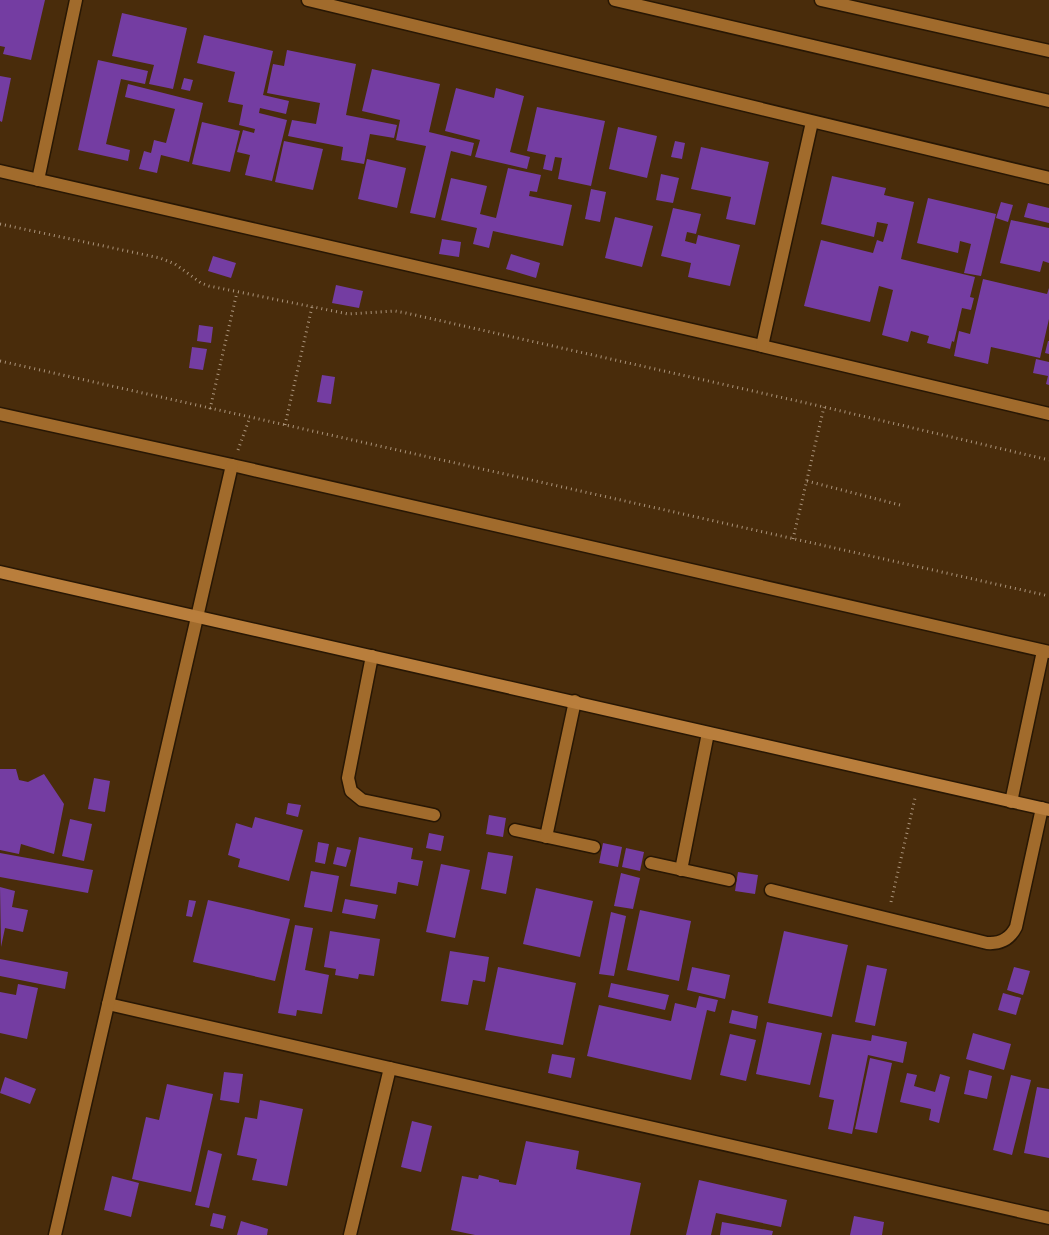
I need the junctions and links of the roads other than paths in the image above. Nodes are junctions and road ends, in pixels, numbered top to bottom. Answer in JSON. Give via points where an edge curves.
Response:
{"nodes":[{"id":1,"x":76,"y":0,"type":"edge"},
{"id":2,"x":308,"y":0,"type":"edge"},
{"id":3,"x":615,"y":0,"type":"edge"},
{"id":4,"x":821,"y":0,"type":"edge"},
{"id":5,"x":1049,"y":51,"type":"edge"},
{"id":6,"x":1049,"y":101,"type":"edge"},
{"id":7,"x":812,"y":122,"type":"junction"},
{"id":8,"x":0,"y":171,"type":"edge"},
{"id":9,"x":1049,"y":178,"type":"edge"},
{"id":10,"x":38,"y":180,"type":"junction"},
{"id":11,"x":762,"y":346,"type":"junction"},
{"id":12,"x":0,"y":414,"type":"edge"},
{"id":13,"x":1049,"y":414,"type":"edge"},
{"id":14,"x":232,"y":465,"type":"junction"},
{"id":15,"x":0,"y":572,"type":"edge"},
{"id":16,"x":198,"y":617,"type":"junction"},
{"id":17,"x":1046,"y":651,"type":"edge"},
{"id":18,"x":372,"y":656,"type":"junction"},
{"id":19,"x":575,"y":701,"type":"junction"},
{"id":20,"x":708,"y":733,"type":"junction"},
{"id":21,"x":1011,"y":802,"type":"junction"},
{"id":22,"x":1046,"y":809,"type":"edge"},
{"id":23,"x":434,"y":815,"type":"dead end"},
{"id":24,"x":515,"y":830,"type":"dead end"},
{"id":25,"x":546,"y":837,"type":"junction"},
{"id":26,"x":594,"y":847,"type":"dead end"},
{"id":27,"x":651,"y":863,"type":"dead end"},
{"id":28,"x":681,"y":870,"type":"junction"},
{"id":29,"x":729,"y":880,"type":"dead end"},
{"id":30,"x":772,"y":890,"type":"dead end"},
{"id":31,"x":108,"y":1004,"type":"junction"},
{"id":32,"x":390,"y":1068,"type":"junction"},
{"id":33,"x":1049,"y":1218,"type":"edge"},
{"id":34,"x":55,"y":1235,"type":"edge"},
{"id":35,"x":350,"y":1235,"type":"edge"}],
"edges":[{"from":1,"to":10,"type":"street"},
{"from":2,"to":7,"type":"street"},
{"from":3,"to":6,"type":"street"},
{"from":4,"to":5,"type":"street"},
{"from":7,"to":9,"type":"street"},
{"from":7,"to":11,"type":"street"},
{"from":8,"to":10,"type":"street"},
{"from":10,"to":11,"type":"street"},
{"from":11,"to":13,"type":"street"},
{"from":12,"to":14,"type":"street"},
{"from":14,"to":16,"type":"street"},
{"from":14,"to":17,"type":"street"},
{"from":15,"to":16,"type":"main road"},
{"from":16,"to":18,"type":"main road"},
{"from":16,"to":31,"type":"street"},
{"from":17,"to":21,"type":"street"},
{"from":18,"to":19,"type":"main road"},
{"from":18,"to":23,"type":"street","via":[[348,778],[351,792],[362,800]]},
{"from":19,"to":20,"type":"main road"},
{"from":19,"to":25,"type":"street"},
{"from":20,"to":21,"type":"main road"},
{"from":20,"to":28,"type":"street"},
{"from":21,"to":22,"type":"main road"},
{"from":22,"to":30,"type":"street","via":[[1016,927],[1003,941],[987,943]]},
{"from":24,"to":25,"type":"street"},
{"from":25,"to":26,"type":"street"},
{"from":27,"to":28,"type":"street"},
{"from":28,"to":29,"type":"street"},
{"from":31,"to":32,"type":"street"},
{"from":31,"to":34,"type":"street"},
{"from":32,"to":33,"type":"street"},
{"from":32,"to":35,"type":"street"}]}
